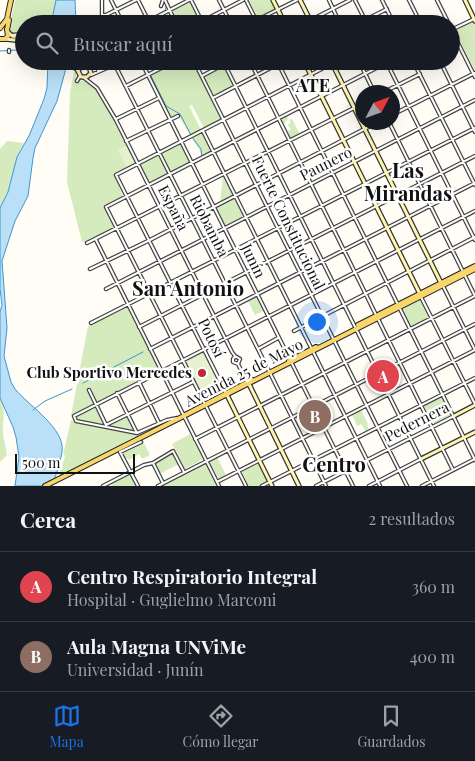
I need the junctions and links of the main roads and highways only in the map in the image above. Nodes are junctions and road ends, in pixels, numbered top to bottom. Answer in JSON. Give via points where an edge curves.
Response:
{"nodes":[{"id":1,"x":12,"y":0,"type":"edge"},
{"id":2,"x":0,"y":28,"type":"edge"},
{"id":3,"x":9,"y":32,"type":"junction"},
{"id":4,"x":2,"y":39,"type":"edge"},
{"id":5,"x":475,"y":267,"type":"edge"},
{"id":6,"x":45,"y":486,"type":"edge"}],
"edges":[{"from":1,"to":2,"type":"main road","via":[[7,19]]},
{"from":1,"to":3,"type":"main road"},
{"from":2,"to":3,"type":"main road"},
{"from":3,"to":4,"type":"main road"},
{"from":5,"to":6,"type":"main road","name":"Avenida 25 de Mayo"}]}
